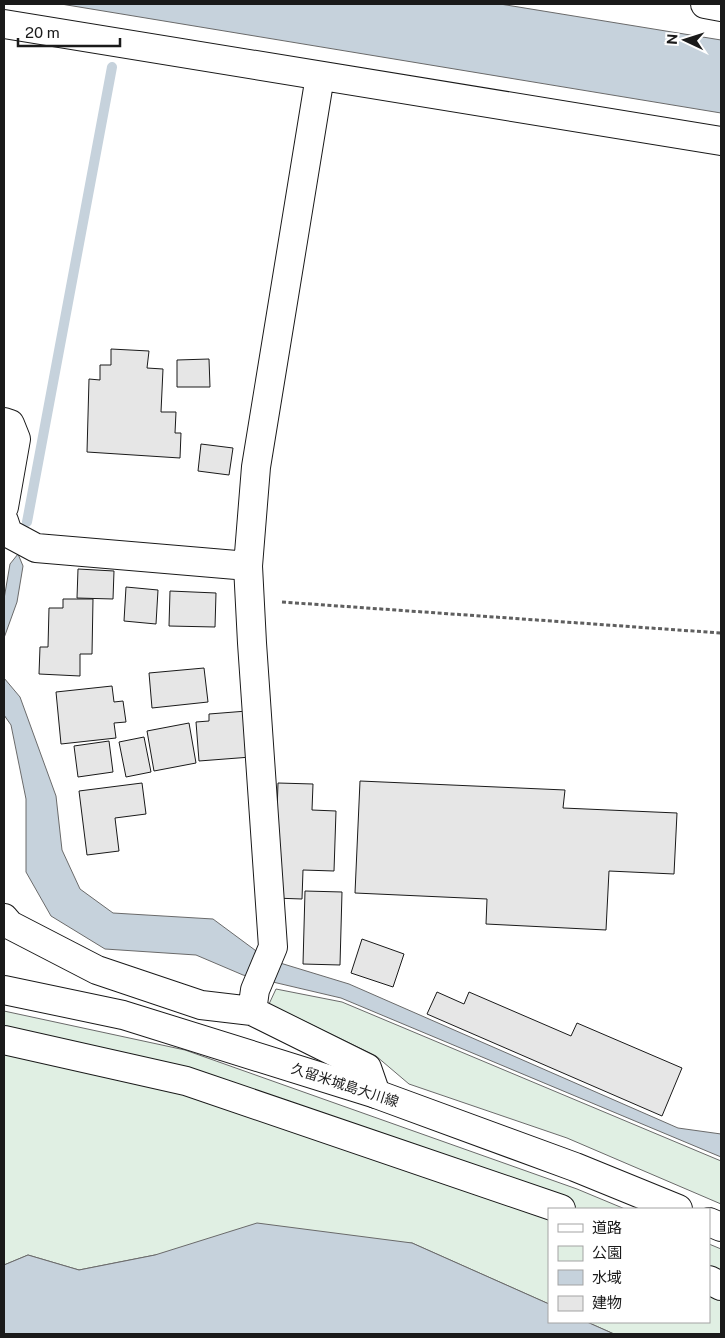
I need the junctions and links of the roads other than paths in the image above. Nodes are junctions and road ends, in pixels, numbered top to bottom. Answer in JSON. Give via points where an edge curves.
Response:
{"nodes":[{"id":1,"x":705,"y":4,"type":"edge"},
{"id":2,"x":721,"y":7,"type":"edge"},
{"id":3,"x":4,"y":24,"type":"edge"},
{"id":4,"x":320,"y":76,"type":"junction"},
{"id":5,"x":721,"y":141,"type":"edge"},
{"id":6,"x":4,"y":422,"type":"edge"},
{"id":7,"x":4,"y":507,"type":"edge"},
{"id":8,"x":4,"y":521,"type":"edge"},
{"id":9,"x":249,"y":577,"type":"junction"},
{"id":10,"x":4,"y":918,"type":"edge"},
{"id":11,"x":4,"y":990,"type":"edge"},
{"id":12,"x":253,"y":1001,"type":"junction"},
{"id":13,"x":4,"y":1040,"type":"edge"},
{"id":14,"x":376,"y":1094,"type":"junction"},
{"id":15,"x":558,"y":1208,"type":"edge"},
{"id":16,"x":676,"y":1208,"type":"edge"}],
"edges":[{"from":1,"to":2,"type":"street"},
{"from":3,"to":4,"type":"street"},
{"from":4,"to":5,"type":"street"},
{"from":4,"to":9,"type":"street","via":[[256,467]]},
{"from":6,"to":7,"type":"street","via":[[10,424],[16,439]]},
{"from":8,"to":9,"type":"street","via":[[8,533],[36,548]]},
{"from":9,"to":12,"type":"street","via":[[273,947]]},
{"from":10,"to":12,"type":"street","via":[[10,925],[97,970],[201,1006]]},
{"from":11,"to":14,"type":"street","name":"久留米城島大川線","via":[[123,1015]]},
{"from":12,"to":14,"type":"street","via":[[367,1068]]},
{"from":13,"to":15,"type":"street","via":[[186,1081]]},
{"from":14,"to":16,"type":"street","name":"久留米城島大川線","via":[[575,1167]]}]}
